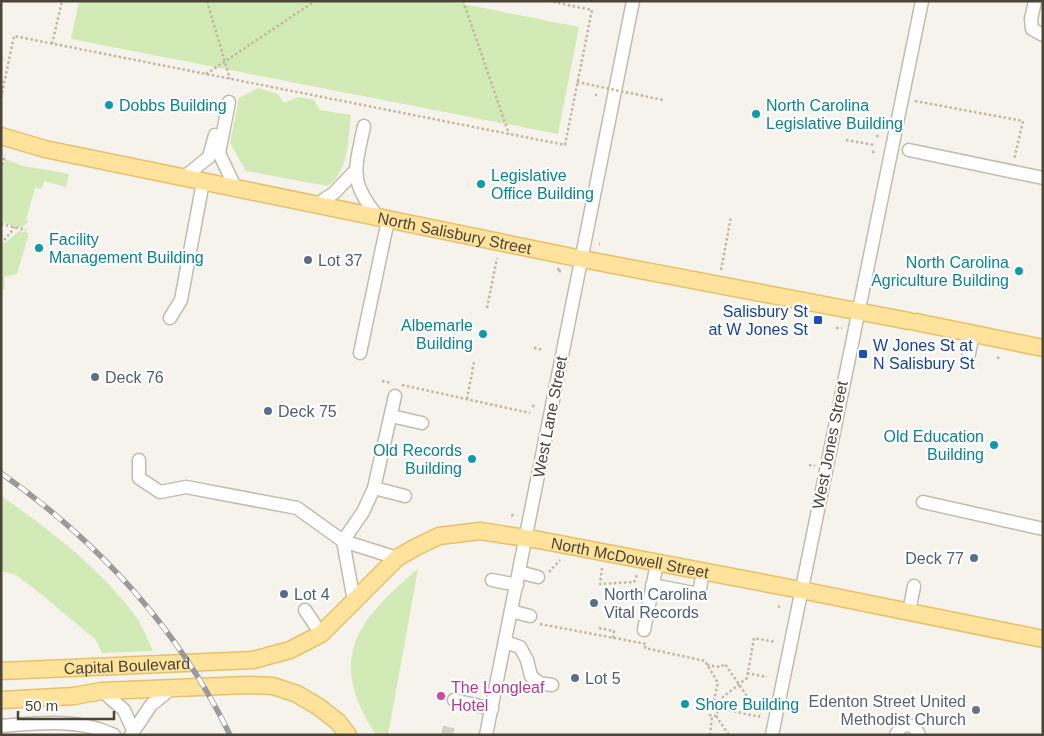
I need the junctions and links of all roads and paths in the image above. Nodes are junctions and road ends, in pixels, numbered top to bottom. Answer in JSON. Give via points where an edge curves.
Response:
{"nodes":[{"id":1,"x":62,"y":1,"type":"edge"},
{"id":2,"x":207,"y":1,"type":"edge"},
{"id":3,"x":315,"y":1,"type":"edge"},
{"id":4,"x":463,"y":1,"type":"edge"},
{"id":5,"x":549,"y":1,"type":"edge"},
{"id":6,"x":634,"y":1,"type":"edge"},
{"id":7,"x":922,"y":1,"type":"edge"},
{"id":8,"x":1035,"y":1,"type":"edge"},
{"id":9,"x":1043,"y":35,"type":"edge"},
{"id":10,"x":52,"y":44,"type":"junction"},
{"id":11,"x":225,"y":62,"type":"junction"},
{"id":12,"x":206,"y":74,"type":"junction"},
{"id":13,"x":230,"y":79,"type":"junction"},
{"id":14,"x":577,"y":82,"type":"junction"},
{"id":15,"x":1,"y":98,"type":"edge"},
{"id":16,"x":663,"y":100,"type":"dead end"},
{"id":17,"x":915,"y":101,"type":"dead end"},
{"id":18,"x":364,"y":126,"type":"dead end"},
{"id":19,"x":509,"y":134,"type":"junction"},
{"id":20,"x":3,"y":138,"type":"edge"},
{"id":21,"x":846,"y":140,"type":"dead end"},
{"id":22,"x":874,"y":145,"type":"dead end"},
{"id":23,"x":909,"y":150,"type":"dead end"},
{"id":24,"x":5,"y":156,"type":"dead end"},
{"id":25,"x":1,"y":170,"type":"edge"},
{"id":26,"x":1012,"y":171,"type":"junction"},
{"id":27,"x":354,"y":172,"type":"junction"},
{"id":28,"x":183,"y":178,"type":"junction"},
{"id":29,"x":1043,"y":178,"type":"edge"},
{"id":30,"x":203,"y":182,"type":"junction"},
{"id":31,"x":236,"y":188,"type":"junction"},
{"id":32,"x":316,"y":205,"type":"junction"},
{"id":33,"x":731,"y":217,"type":"dead end"},
{"id":34,"x":384,"y":219,"type":"junction"},
{"id":35,"x":1,"y":224,"type":"edge"},
{"id":36,"x":16,"y":227,"type":"junction"},
{"id":37,"x":26,"y":230,"type":"dead end"},
{"id":38,"x":1,"y":244,"type":"edge"},
{"id":39,"x":497,"y":258,"type":"dead end"},
{"id":40,"x":582,"y":259,"type":"junction"},
{"id":41,"x":721,"y":270,"type":"dead end"},
{"id":42,"x":487,"y":308,"type":"dead end"},
{"id":43,"x":857,"y":311,"type":"junction"},
{"id":44,"x":170,"y":318,"type":"dead end"},
{"id":45,"x":836,"y":325,"type":"dead end"},
{"id":46,"x":842,"y":328,"type":"dead end"},
{"id":47,"x":973,"y":334,"type":"junction"},
{"id":48,"x":534,"y":348,"type":"dead end"},
{"id":49,"x":1043,"y":348,"type":"edge"},
{"id":50,"x":543,"y":350,"type":"dead end"},
{"id":51,"x":360,"y":353,"type":"dead end"},
{"id":52,"x":474,"y":362,"type":"dead end"},
{"id":53,"x":967,"y":363,"type":"dead end"},
{"id":54,"x":382,"y":381,"type":"dead end"},
{"id":55,"x":395,"y":396,"type":"dead end"},
{"id":56,"x":467,"y":399,"type":"junction"},
{"id":57,"x":530,"y":413,"type":"dead end"},
{"id":58,"x":391,"y":416,"type":"junction"},
{"id":59,"x":422,"y":423,"type":"dead end"},
{"id":60,"x":139,"y":460,"type":"dead end"},
{"id":61,"x":809,"y":465,"type":"dead end"},
{"id":62,"x":815,"y":466,"type":"dead end"},
{"id":63,"x":374,"y":488,"type":"junction"},
{"id":64,"x":405,"y":496,"type":"dead end"},
{"id":65,"x":923,"y":502,"type":"dead end"},
{"id":66,"x":1043,"y":529,"type":"edge"},
{"id":67,"x":526,"y":538,"type":"junction"},
{"id":68,"x":343,"y":541,"type":"junction"},
{"id":69,"x":397,"y":558,"type":"junction"},
{"id":70,"x":560,"y":560,"type":"dead end"},
{"id":71,"x":657,"y":563,"type":"junction"},
{"id":72,"x":602,"y":568,"type":"dead end"},
{"id":73,"x":704,"y":572,"type":"junction"},
{"id":74,"x":544,"y":574,"type":"joint"},
{"id":75,"x":637,"y":576,"type":"dead end"},
{"id":76,"x":518,"y":579,"type":"junction"},
{"id":77,"x":492,"y":580,"type":"dead end"},
{"id":78,"x":652,"y":586,"type":"junction"},
{"id":79,"x":914,"y":586,"type":"dead end"},
{"id":80,"x":801,"y":590,"type":"junction"},
{"id":81,"x":354,"y":601,"type":"junction"},
{"id":82,"x":305,"y":610,"type":"dead end"},
{"id":83,"x":511,"y":611,"type":"junction"},
{"id":84,"x":909,"y":612,"type":"junction"},
{"id":85,"x":535,"y":620,"type":"joint"},
{"id":86,"x":599,"y":628,"type":"dead end"},
{"id":87,"x":644,"y":630,"type":"dead end"},
{"id":88,"x":321,"y":634,"type":"junction"},
{"id":89,"x":613,"y":638,"type":"junction"},
{"id":90,"x":1043,"y":639,"type":"edge"},
{"id":91,"x":505,"y":642,"type":"junction"},
{"id":92,"x":775,"y":642,"type":"dead end"},
{"id":93,"x":1,"y":660,"type":"edge"},
{"id":94,"x":253,"y":660,"type":"joint"},
{"id":95,"x":708,"y":665,"type":"junction"},
{"id":96,"x":73,"y":669,"type":"junction"},
{"id":97,"x":1,"y":671,"type":"edge"},
{"id":98,"x":747,"y":672,"type":"junction"},
{"id":99,"x":767,"y":677,"type":"dead end"},
{"id":100,"x":740,"y":685,"type":"junction"},
{"id":101,"x":552,"y":686,"type":"dead end"},
{"id":102,"x":171,"y":689,"type":"junction"},
{"id":103,"x":102,"y":691,"type":"junction"},
{"id":104,"x":1,"y":700,"type":"edge"},
{"id":105,"x":454,"y":700,"type":"dead end"},
{"id":106,"x":715,"y":700,"type":"junction"},
{"id":107,"x":492,"y":708,"type":"junction"},
{"id":108,"x":719,"y":708,"type":"junction"},
{"id":109,"x":716,"y":716,"type":"junction"},
{"id":110,"x":1,"y":726,"type":"edge"},
{"id":111,"x":132,"y":732,"type":"edge"},
{"id":112,"x":728,"y":734,"type":"edge"},
{"id":113,"x":114,"y":735,"type":"edge"},
{"id":114,"x":348,"y":735,"type":"edge"},
{"id":115,"x":486,"y":735,"type":"edge"},
{"id":116,"x":710,"y":735,"type":"edge"},
{"id":117,"x":772,"y":735,"type":"edge"},
{"id":118,"x":896,"y":735,"type":"edge"},
{"id":119,"x":919,"y":735,"type":"edge"}],
"edges":[{"from":1,"to":10,"type":"path"},
{"from":2,"to":11,"type":"path"},
{"from":3,"to":11,"type":"path"},
{"from":4,"to":19,"type":"path"},
{"from":5,"to":14,"type":"path","via":[[592,10]]},
{"from":6,"to":40,"type":"street","name":"West Lane Street"},
{"from":7,"to":43,"type":"street","name":"West Jones Street"},
{"from":8,"to":9,"type":"street","via":[[1032,29]]},
{"from":10,"to":12,"type":"path"},
{"from":10,"to":15,"type":"path","via":[[14,36]]},
{"from":11,"to":12,"type":"path"},
{"from":11,"to":13,"type":"path"},
{"from":12,"to":13,"type":"path"},
{"from":13,"to":19,"type":"path"},
{"from":14,"to":16,"type":"path","bridge":true},
{"from":14,"to":19,"type":"path","via":[[564,145]]},
{"from":17,"to":26,"type":"path","via":[[1022,121]]},
{"from":18,"to":27,"type":"street"},
{"from":20,"to":28,"type":"main road","name":"North Salisbury Street"},
{"from":21,"to":22,"type":"path"},
{"from":23,"to":26,"type":"street"},
{"from":24,"to":25,"type":"path"},
{"from":26,"to":29,"type":"street"},
{"from":27,"to":32,"type":"street","via":[[334,193]]},
{"from":27,"to":34,"type":"street","via":[[363,199]]},
{"from":28,"to":30,"type":"main road","name":"North Salisbury Street"},
{"from":28,"to":31,"type":"street","via":[[209,157],[226,101],[219,152]]},
{"from":30,"to":31,"type":"main road","name":"North Salisbury Street"},
{"from":30,"to":44,"type":"street","via":[[181,300]]},
{"from":31,"to":32,"type":"main road","name":"North Salisbury Street"},
{"from":32,"to":34,"type":"main road","name":"North Salisbury Street"},
{"from":33,"to":41,"type":"path"},
{"from":34,"to":40,"type":"main road","name":"North Salisbury Street"},
{"from":34,"to":51,"type":"street"},
{"from":35,"to":36,"type":"path"},
{"from":36,"to":37,"type":"path"},
{"from":36,"to":38,"type":"path"},
{"from":39,"to":42,"type":"path"},
{"from":40,"to":43,"type":"main road","name":"North Salisbury Street"},
{"from":40,"to":67,"type":"street","name":"West Lane Street"},
{"from":43,"to":47,"type":"main road","name":"North Salisbury Street"},
{"from":43,"to":80,"type":"street","name":"West Jones Street"},
{"from":45,"to":46,"type":"path"},
{"from":47,"to":49,"type":"main road","name":"North Salisbury Street"},
{"from":47,"to":53,"type":"street"},
{"from":48,"to":50,"type":"path"},
{"from":52,"to":56,"type":"path"},
{"from":54,"to":56,"type":"path"},
{"from":55,"to":58,"type":"street"},
{"from":56,"to":57,"type":"path"},
{"from":58,"to":59,"type":"street"},
{"from":58,"to":63,"type":"street"},
{"from":60,"to":68,"type":"street","via":[[139,478],[160,492],[186,487],[297,508]]},
{"from":61,"to":62,"type":"path"},
{"from":63,"to":64,"type":"street"},
{"from":63,"to":68,"type":"street","via":[[363,512]]},
{"from":65,"to":66,"type":"street"},
{"from":67,"to":69,"type":"main road","name":"North McDowell Street","via":[[480,531],[439,536]]},
{"from":67,"to":71,"type":"main road","name":"North McDowell Street"},
{"from":67,"to":76,"type":"street","name":"West Lane Street"},
{"from":68,"to":69,"type":"street"},
{"from":68,"to":81,"type":"street"},
{"from":69,"to":81,"type":"main road","name":"North McDowell Street"},
{"from":70,"to":74,"type":"path"},
{"from":71,"to":73,"type":"main road","name":"North McDowell Street"},
{"from":71,"to":78,"type":"street"},
{"from":72,"to":75,"type":"path","via":[[600,584],[634,582]]},
{"from":73,"to":78,"type":"street","via":[[699,594]]},
{"from":73,"to":80,"type":"main road","name":"North McDowell Street"},
{"from":74,"to":76,"type":"street"},
{"from":76,"to":77,"type":"street"},
{"from":76,"to":83,"type":"street","name":"West Lane Street"},
{"from":78,"to":87,"type":"street"},
{"from":79,"to":84,"type":"street"},
{"from":80,"to":84,"type":"main road","name":"North McDowell Street"},
{"from":80,"to":117,"type":"street","name":"West Jones Street"},
{"from":81,"to":88,"type":"main road","name":"North McDowell Street"},
{"from":82,"to":88,"type":"street"},
{"from":83,"to":85,"type":"street"},
{"from":83,"to":91,"type":"street","name":"West Lane Street"},
{"from":84,"to":90,"type":"main road","name":"North McDowell Street"},
{"from":85,"to":89,"type":"path"},
{"from":86,"to":89,"type":"path","via":[[614,631]]},
{"from":88,"to":94,"type":"main road","name":"North McDowell Street","via":[[290,650]]},
{"from":89,"to":95,"type":"path","via":[[706,661]]},
{"from":91,"to":101,"type":"street","via":[[520,647],[528,660],[531,676],[539,683]]},
{"from":91,"to":107,"type":"street","name":"West Lane Street"},
{"from":92,"to":98,"type":"path","via":[[754,638]]},
{"from":93,"to":96,"type":"main road"},
{"from":94,"to":96,"type":"main road","name":"Capital Boulevard"},
{"from":95,"to":100,"type":"path","via":[[720,667],[725,664]]},
{"from":95,"to":106,"type":"path","via":[[718,683]]},
{"from":96,"to":97,"type":"main road","name":"Capital Boulevard"},
{"from":98,"to":99,"type":"path"},
{"from":98,"to":100,"type":"path","via":[[747,678]]},
{"from":100,"to":106,"type":"path"},
{"from":100,"to":108,"type":"path","via":[[760,716]]},
{"from":102,"to":103,"type":"main road","name":"Capital Boulevard"},
{"from":102,"to":111,"type":"street","via":[[152,706]]},
{"from":102,"to":114,"type":"main road","name":"Capital Boulevard","via":[[273,686],[297,694],[319,707]]},
{"from":103,"to":104,"type":"main road","name":"Capital Boulevard"},
{"from":103,"to":111,"type":"street","via":[[124,710]]},
{"from":105,"to":107,"type":"street"},
{"from":106,"to":108,"type":"path"},
{"from":107,"to":115,"type":"street","name":"West Lane Street"},
{"from":108,"to":109,"type":"path"},
{"from":109,"to":112,"type":"path"},
{"from":109,"to":116,"type":"path","via":[[711,716]]},
{"from":110,"to":113,"type":"street","via":[[70,723],[100,728]]},
{"from":118,"to":119,"type":"street","via":[[901,727],[911,722]]}]}
